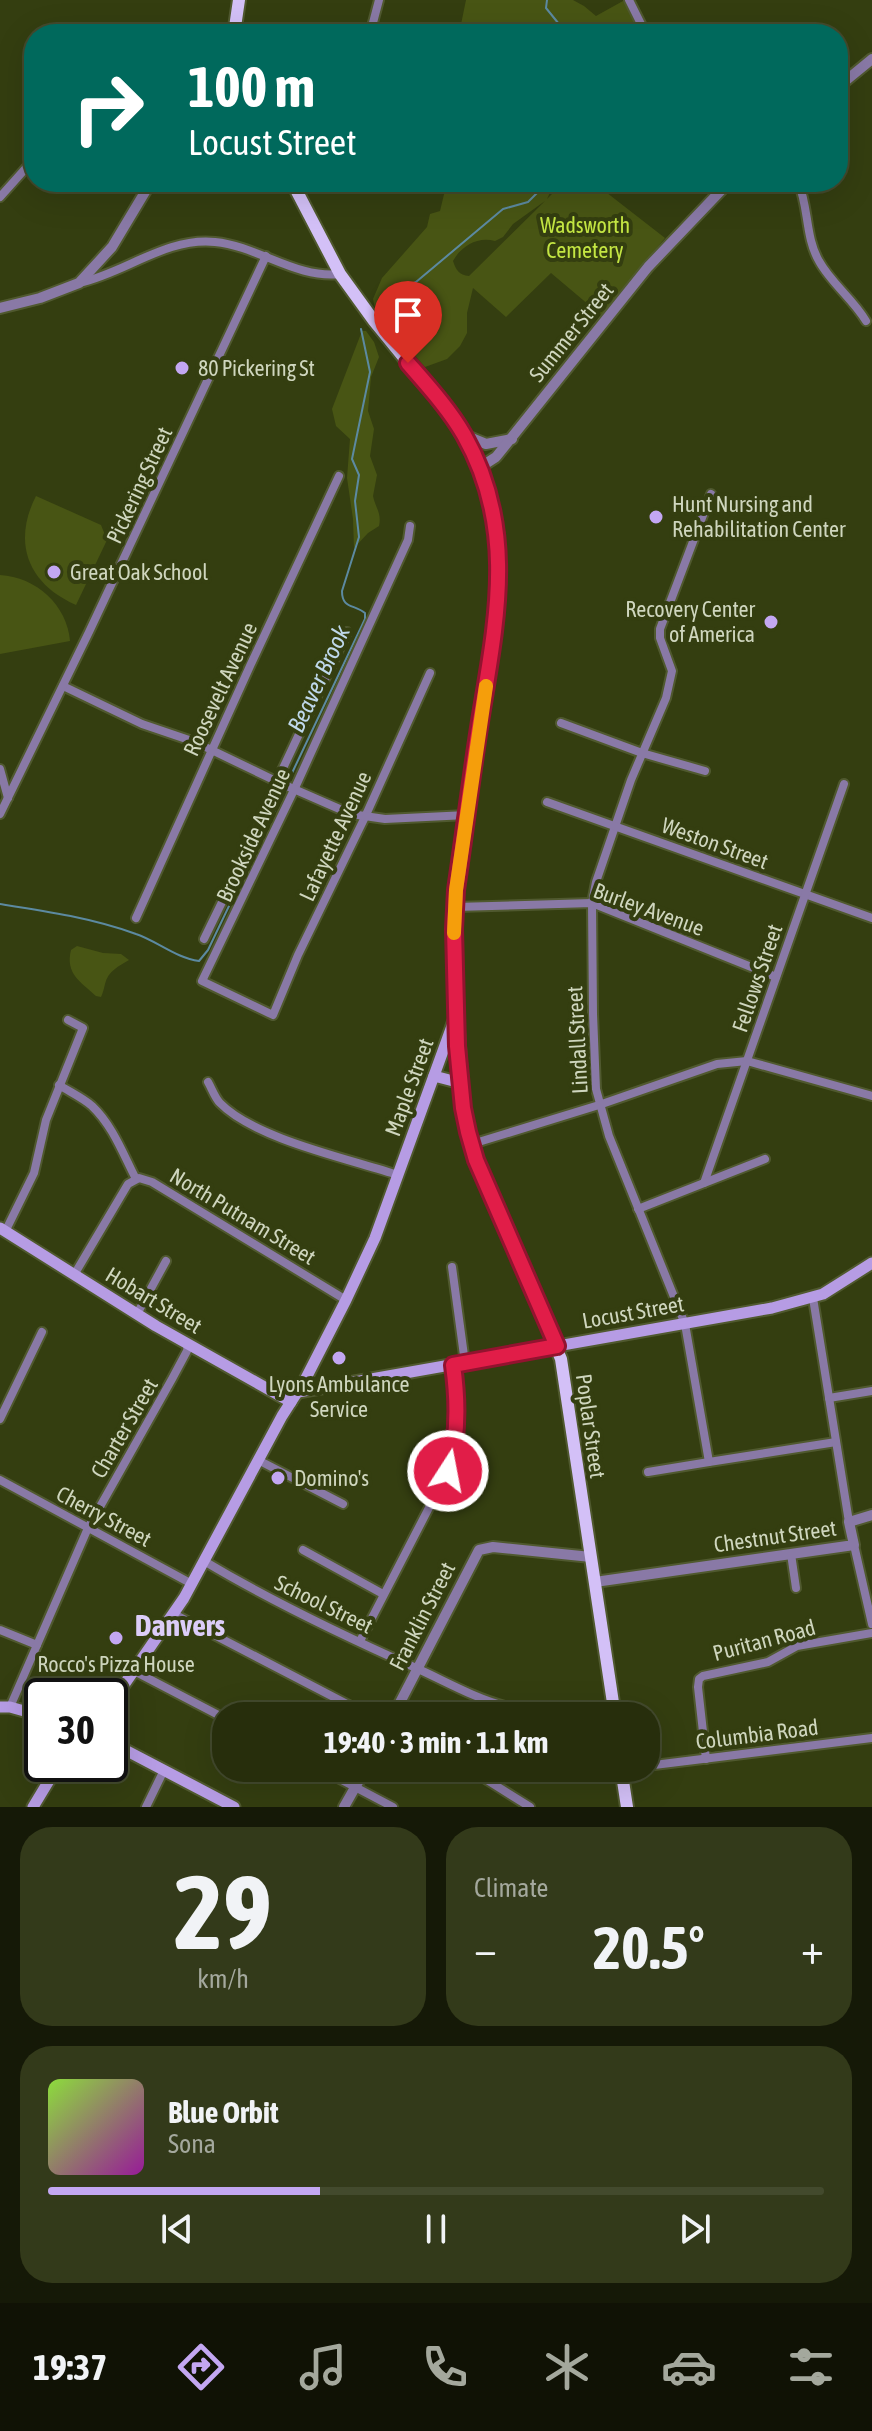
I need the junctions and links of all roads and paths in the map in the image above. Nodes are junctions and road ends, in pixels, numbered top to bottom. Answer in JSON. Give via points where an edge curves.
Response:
{"nodes":[{"id":1,"x":239,"y":0,"type":"edge"},
{"id":2,"x":379,"y":0,"type":"edge"},
{"id":3,"x":629,"y":0,"type":"edge"},
{"id":4,"x":235,"y":24,"type":"edge"},
{"id":5,"x":373,"y":24,"type":"edge"},
{"id":6,"x":641,"y":24,"type":"edge"},
{"id":7,"x":872,"y":59,"type":"edge"},
{"id":8,"x":848,"y":79,"type":"edge"},
{"id":9,"x":24,"y":170,"type":"edge"},
{"id":10,"x":145,"y":192,"type":"edge"},
{"id":11,"x":297,"y":192,"type":"edge"},
{"id":12,"x":719,"y":192,"type":"edge"},
{"id":13,"x":800,"y":192,"type":"edge"},
{"id":14,"x":0,"y":197,"type":"edge"},
{"id":15,"x":266,"y":256,"type":"junction"},
{"id":16,"x":340,"y":274,"type":"junction"},
{"id":17,"x":79,"y":283,"type":"junction"},
{"id":18,"x":0,"y":308,"type":"edge"},
{"id":19,"x":866,"y":321,"type":"dead end"},
{"id":20,"x":464,"y":435,"type":"junction"},
{"id":21,"x":512,"y":439,"type":"junction"},
{"id":22,"x":479,"y":468,"type":"junction"},
{"id":23,"x":339,"y":476,"type":"dead end"},
{"id":24,"x":711,"y":494,"type":"dead end"},
{"id":25,"x":410,"y":526,"type":"dead end"},
{"id":26,"x":347,"y":632,"type":"dead end"},
{"id":27,"x":430,"y":673,"type":"dead end"},
{"id":28,"x":63,"y":686,"type":"junction"},
{"id":29,"x":561,"y":723,"type":"dead end"},
{"id":30,"x":211,"y":750,"type":"junction"},
{"id":31,"x":642,"y":753,"type":"junction"},
{"id":32,"x":705,"y":771,"type":"dead end"},
{"id":33,"x":1,"y":772,"type":"edge"},
{"id":34,"x":20,"y":772,"type":"junction"},
{"id":35,"x":278,"y":782,"type":"junction"},
{"id":36,"x":844,"y":784,"type":"dead end"},
{"id":37,"x":294,"y":790,"type":"junction"},
{"id":38,"x":8,"y":798,"type":"junction"},
{"id":39,"x":547,"y":802,"type":"dead end"},
{"id":40,"x":0,"y":814,"type":"edge"},
{"id":41,"x":467,"y":815,"type":"junction"},
{"id":42,"x":365,"y":817,"type":"junction"},
{"id":43,"x":615,"y":826,"type":"junction"},
{"id":44,"x":805,"y":894,"type":"junction"},
{"id":45,"x":592,"y":903,"type":"junction"},
{"id":46,"x":455,"y":907,"type":"junction"},
{"id":47,"x":136,"y":918,"type":"dead end"},
{"id":48,"x":872,"y":918,"type":"edge"},
{"id":49,"x":204,"y":939,"type":"dead end"},
{"id":50,"x":776,"y":977,"type":"junction"},
{"id":51,"x":456,"y":1014,"type":"junction"},
{"id":52,"x":273,"y":1015,"type":"joint"},
{"id":53,"x":68,"y":1020,"type":"dead end"},
{"id":54,"x":747,"y":1061,"type":"junction"},
{"id":55,"x":434,"y":1076,"type":"junction"},
{"id":56,"x":208,"y":1082,"type":"dead end"},
{"id":57,"x":461,"y":1083,"type":"junction"},
{"id":58,"x":59,"y":1085,"type":"junction"},
{"id":59,"x":872,"y":1096,"type":"edge"},
{"id":60,"x":599,"y":1105,"type":"junction"},
{"id":61,"x":472,"y":1144,"type":"junction"},
{"id":62,"x":765,"y":1159,"type":"dead end"},
{"id":63,"x":398,"y":1175,"type":"junction"},
{"id":64,"x":136,"y":1179,"type":"junction"},
{"id":65,"x":704,"y":1183,"type":"junction"},
{"id":66,"x":638,"y":1209,"type":"junction"},
{"id":67,"x":3,"y":1230,"type":"edge"},
{"id":68,"x":166,"y":1261,"type":"dead end"},
{"id":69,"x":872,"y":1263,"type":"edge"},
{"id":70,"x":452,"y":1267,"type":"dead end"},
{"id":71,"x":74,"y":1275,"type":"junction"},
{"id":72,"x":813,"y":1298,"type":"junction"},
{"id":73,"x":346,"y":1300,"type":"junction"},
{"id":74,"x":137,"y":1314,"type":"junction"},
{"id":75,"x":685,"y":1324,"type":"junction"},
{"id":76,"x":42,"y":1332,"type":"dead end"},
{"id":77,"x":188,"y":1344,"type":"junction"},
{"id":78,"x":557,"y":1346,"type":"junction"},
{"id":79,"x":459,"y":1364,"type":"junction"},
{"id":80,"x":872,"y":1391,"type":"edge"},
{"id":81,"x":294,"y":1397,"type":"junction"},
{"id":82,"x":829,"y":1398,"type":"junction"},
{"id":83,"x":0,"y":1419,"type":"edge"},
{"id":84,"x":836,"y":1442,"type":"junction"},
{"id":85,"x":258,"y":1460,"type":"junction"},
{"id":86,"x":709,"y":1462,"type":"junction"},
{"id":87,"x":648,"y":1472,"type":"dead end"},
{"id":88,"x":0,"y":1480,"type":"edge"},
{"id":89,"x":343,"y":1504,"type":"dead end"},
{"id":90,"x":872,"y":1515,"type":"edge"},
{"id":91,"x":849,"y":1522,"type":"junction"},
{"id":92,"x":88,"y":1528,"type":"junction"},
{"id":93,"x":854,"y":1545,"type":"junction"},
{"id":94,"x":303,"y":1550,"type":"dead end"},
{"id":95,"x":791,"y":1554,"type":"junction"},
{"id":96,"x":591,"y":1557,"type":"junction"},
{"id":97,"x":204,"y":1561,"type":"junction"},
{"id":98,"x":595,"y":1582,"type":"junction"},
{"id":99,"x":192,"y":1584,"type":"junction"},
{"id":100,"x":796,"y":1588,"type":"dead end"},
{"id":101,"x":383,"y":1594,"type":"junction"},
{"id":102,"x":870,"y":1602,"type":"edge"},
{"id":103,"x":174,"y":1614,"type":"junction"},
{"id":104,"x":872,"y":1624,"type":"edge"},
{"id":105,"x":0,"y":1630,"type":"edge"},
{"id":106,"x":872,"y":1633,"type":"edge"},
{"id":107,"x":360,"y":1641,"type":"junction"},
{"id":108,"x":37,"y":1645,"type":"junction"},
{"id":109,"x":418,"y":1669,"type":"junction"},
{"id":110,"x":134,"y":1671,"type":"junction"},
{"id":111,"x":128,"y":1680,"type":"edge"},
{"id":112,"x":343,"y":1702,"type":"edge"},
{"id":113,"x":400,"y":1702,"type":"edge"},
{"id":114,"x":495,"y":1702,"type":"edge"},
{"id":115,"x":613,"y":1702,"type":"edge"},
{"id":116,"x":5,"y":1707,"type":"edge"},
{"id":117,"x":212,"y":1712,"type":"edge"},
{"id":118,"x":872,"y":1738,"type":"edge"},
{"id":119,"x":128,"y":1751,"type":"edge"},
{"id":120,"x":706,"y":1759,"type":"junction"},
{"id":121,"x":660,"y":1764,"type":"edge"},
{"id":122,"x":164,"y":1770,"type":"junction"},
{"id":123,"x":48,"y":1782,"type":"edge"},
{"id":124,"x":346,"y":1782,"type":"edge"},
{"id":125,"x":358,"y":1782,"type":"edge"},
{"id":126,"x":490,"y":1782,"type":"edge"},
{"id":127,"x":623,"y":1782,"type":"edge"},
{"id":128,"x":355,"y":1787,"type":"junction"},
{"id":129,"x":33,"y":1807,"type":"edge"},
{"id":130,"x":146,"y":1807,"type":"edge"},
{"id":131,"x":234,"y":1807,"type":"edge"},
{"id":132,"x":344,"y":1807,"type":"edge"},
{"id":133,"x":393,"y":1807,"type":"edge"},
{"id":134,"x":530,"y":1807,"type":"edge"},
{"id":135,"x":627,"y":1807,"type":"edge"}],
"edges":[{"from":1,"to":4,"type":"main road"},
{"from":2,"to":5,"type":"street"},
{"from":3,"to":6,"type":"street"},
{"from":7,"to":8,"type":"street"},
{"from":9,"to":14,"type":"street"},
{"from":10,"to":17,"type":"street","via":[[117,239]]},
{"from":11,"to":16,"type":"main road","name":"Maple Street"},
{"from":12,"to":21,"type":"street","name":"Summer Street","via":[[648,267]]},
{"from":13,"to":19,"type":"street","via":[[820,263]]},
{"from":15,"to":16,"type":"street","via":[[323,276]]},
{"from":15,"to":17,"type":"street","via":[[191,241]]},
{"from":15,"to":28,"type":"street","name":"Pickering Street"},
{"from":16,"to":20,"type":"main road","name":"Maple Street"},
{"from":17,"to":18,"type":"street"},
{"from":20,"to":21,"type":"street","via":[[486,444]]},
{"from":20,"to":22,"type":"main road","name":"Maple Street"},
{"from":21,"to":22,"type":"street","name":"Summer Street"},
{"from":22,"to":41,"type":"main road","name":"Maple Street","via":[[498,536],[498,597]]},
{"from":23,"to":30,"type":"street","name":"Roosevelt Avenue"},
{"from":24,"to":31,"type":"street","name":"Lindall Street","via":[[660,629],[672,671]]},
{"from":25,"to":37,"type":"street","name":"Brookside Avenue"},
{"from":26,"to":35,"type":"street","name":"Brookside Avenue"},
{"from":27,"to":42,"type":"street","name":"Lafayette Avenue"},
{"from":28,"to":30,"type":"street"},
{"from":28,"to":34,"type":"street","name":"Pickering Street"},
{"from":29,"to":31,"type":"street"},
{"from":30,"to":35,"type":"street"},
{"from":30,"to":47,"type":"street","name":"Roosevelt Avenue"},
{"from":31,"to":32,"type":"street"},
{"from":31,"to":43,"type":"street","name":"Lindall Street"},
{"from":33,"to":34,"type":"street"},
{"from":33,"to":38,"type":"street"},
{"from":34,"to":38,"type":"street","name":"Pickering Street"},
{"from":35,"to":37,"type":"street"},
{"from":35,"to":49,"type":"street","name":"Brookside Avenue"},
{"from":36,"to":44,"type":"street","name":"Fellows Street"},
{"from":37,"to":42,"type":"street"},
{"from":37,"to":52,"type":"street","name":"Brookside Avenue","via":[[202,981]]},
{"from":38,"to":40,"type":"street","name":"Pickering Street"},
{"from":39,"to":43,"type":"street","name":"Weston Street"},
{"from":41,"to":42,"type":"street"},
{"from":41,"to":46,"type":"main road","name":"Maple Street"},
{"from":42,"to":52,"type":"street","name":"Lafayette Avenue"},
{"from":43,"to":44,"type":"street","name":"Weston Street"},
{"from":43,"to":45,"type":"street","name":"Lindall Street"},
{"from":44,"to":48,"type":"street","name":"Weston Street"},
{"from":44,"to":50,"type":"street","name":"Fellows Street"},
{"from":45,"to":46,"type":"street","name":"Burley Avenue"},
{"from":45,"to":50,"type":"street","name":"Burley Avenue"},
{"from":45,"to":60,"type":"street","name":"Lindall Street"},
{"from":46,"to":51,"type":"main road","name":"Maple Street"},
{"from":50,"to":54,"type":"street","name":"Fellows Street"},
{"from":51,"to":55,"type":"main road","name":"Maple Street"},
{"from":51,"to":57,"type":"main road","name":"Poplar Street"},
{"from":53,"to":58,"type":"street","via":[[83,1028]]},
{"from":54,"to":59,"type":"street"},
{"from":54,"to":60,"type":"street","via":[[717,1064]]},
{"from":54,"to":65,"type":"street","name":"Fellows Street"},
{"from":55,"to":57,"type":"main road"},
{"from":55,"to":63,"type":"main road","name":"Maple Street"},
{"from":56,"to":63,"type":"street","via":[[219,1102],[253,1125]]},
{"from":57,"to":61,"type":"main road","name":"Poplar Street"},
{"from":58,"to":64,"type":"street","via":[[100,1115]]},
{"from":58,"to":67,"type":"street","via":[[34,1173]]},
{"from":60,"to":61,"type":"street"},
{"from":60,"to":66,"type":"street","name":"Lindall Street"},
{"from":61,"to":78,"type":"main road","name":"Poplar Street"},
{"from":62,"to":65,"type":"street"},
{"from":63,"to":73,"type":"main road","name":"Maple Street"},
{"from":64,"to":71,"type":"street","name":"North Putnam Street","via":[[128,1184]]},
{"from":64,"to":73,"type":"street","name":"North Putnam Street","via":[[152,1182]]},
{"from":65,"to":66,"type":"street"},
{"from":66,"to":75,"type":"street","name":"Lindall Street"},
{"from":67,"to":71,"type":"main road","name":"Hobart Street"},
{"from":68,"to":74,"type":"street"},
{"from":69,"to":72,"type":"main road","name":"Locust Street"},
{"from":70,"to":79,"type":"street"},
{"from":71,"to":74,"type":"main road","name":"Hobart Street"},
{"from":72,"to":75,"type":"main road","name":"Locust Street"},
{"from":72,"to":82,"type":"street","name":"Chestnut Street"},
{"from":73,"to":81,"type":"main road","name":"Maple Street"},
{"from":74,"to":77,"type":"main road","name":"Hobart Street"},
{"from":75,"to":78,"type":"main road","name":"Locust Street"},
{"from":75,"to":86,"type":"street","name":"Lindall Street"},
{"from":76,"to":83,"type":"street"},
{"from":77,"to":81,"type":"main road","name":"Hobart Street"},
{"from":77,"to":92,"type":"street","name":"Charter Street"},
{"from":78,"to":79,"type":"main road","name":"Locust Street"},
{"from":78,"to":96,"type":"main road","name":"Poplar Street"},
{"from":79,"to":81,"type":"main road","name":"Locust Street"},
{"from":79,"to":101,"type":"street","via":[[452,1460]]},
{"from":80,"to":82,"type":"street"},
{"from":81,"to":85,"type":"main road","name":"Maple Street"},
{"from":82,"to":84,"type":"street","name":"Chestnut Street"},
{"from":84,"to":86,"type":"street"},
{"from":84,"to":91,"type":"street","name":"Chestnut Street"},
{"from":85,"to":89,"type":"street"},
{"from":85,"to":97,"type":"main road","name":"Maple Street"},
{"from":86,"to":87,"type":"street"},
{"from":88,"to":92,"type":"street","name":"Cherry Street"},
{"from":90,"to":91,"type":"street"},
{"from":91,"to":93,"type":"street","name":"Chestnut Street"},
{"from":92,"to":99,"type":"street","name":"Cherry Street"},
{"from":92,"to":108,"type":"street","name":"Charter Street"},
{"from":93,"to":95,"type":"street","name":"Chestnut Street"},
{"from":93,"to":102,"type":"street"},
{"from":94,"to":101,"type":"street"},
{"from":95,"to":98,"type":"street","name":"Chestnut Street"},
{"from":95,"to":100,"type":"street"},
{"from":96,"to":98,"type":"main road","name":"Poplar Street"},
{"from":96,"to":109,"type":"street","name":"Franklin Street","via":[[479,1550]]},
{"from":97,"to":99,"type":"main road","name":"Maple Street"},
{"from":97,"to":107,"type":"street","name":"School Street"},
{"from":98,"to":115,"type":"main road","name":"Poplar Street"},
{"from":99,"to":103,"type":"main road","name":"Maple Street"},
{"from":101,"to":107,"type":"street"},
{"from":102,"to":104,"type":"street"},
{"from":103,"to":110,"type":"main road","name":"Maple Street"},
{"from":103,"to":112,"type":"street"},
{"from":105,"to":108,"type":"street"},
{"from":106,"to":120,"type":"street","name":"Puritan Road","via":[[797,1646],[768,1662],[699,1679]]},
{"from":107,"to":109,"type":"street","name":"School Street"},
{"from":108,"to":116,"type":"street","name":"Charter Street"},
{"from":109,"to":113,"type":"street","name":"Franklin Street"},
{"from":109,"to":114,"type":"street","name":"School Street"},
{"from":110,"to":111,"type":"main road","name":"Maple Street"},
{"from":110,"to":117,"type":"street"},
{"from":118,"to":120,"type":"street","name":"Columbia Road"},
{"from":119,"to":122,"type":"main road"},
{"from":120,"to":121,"type":"street","name":"Columbia Road"},
{"from":122,"to":130,"type":"street"},
{"from":122,"to":131,"type":"main road"},
{"from":123,"to":129,"type":"main road"},
{"from":124,"to":128,"type":"street"},
{"from":125,"to":128,"type":"street"},
{"from":126,"to":134,"type":"street"},
{"from":127,"to":135,"type":"main road"},
{"from":128,"to":132,"type":"street"},
{"from":128,"to":133,"type":"street"}]}
